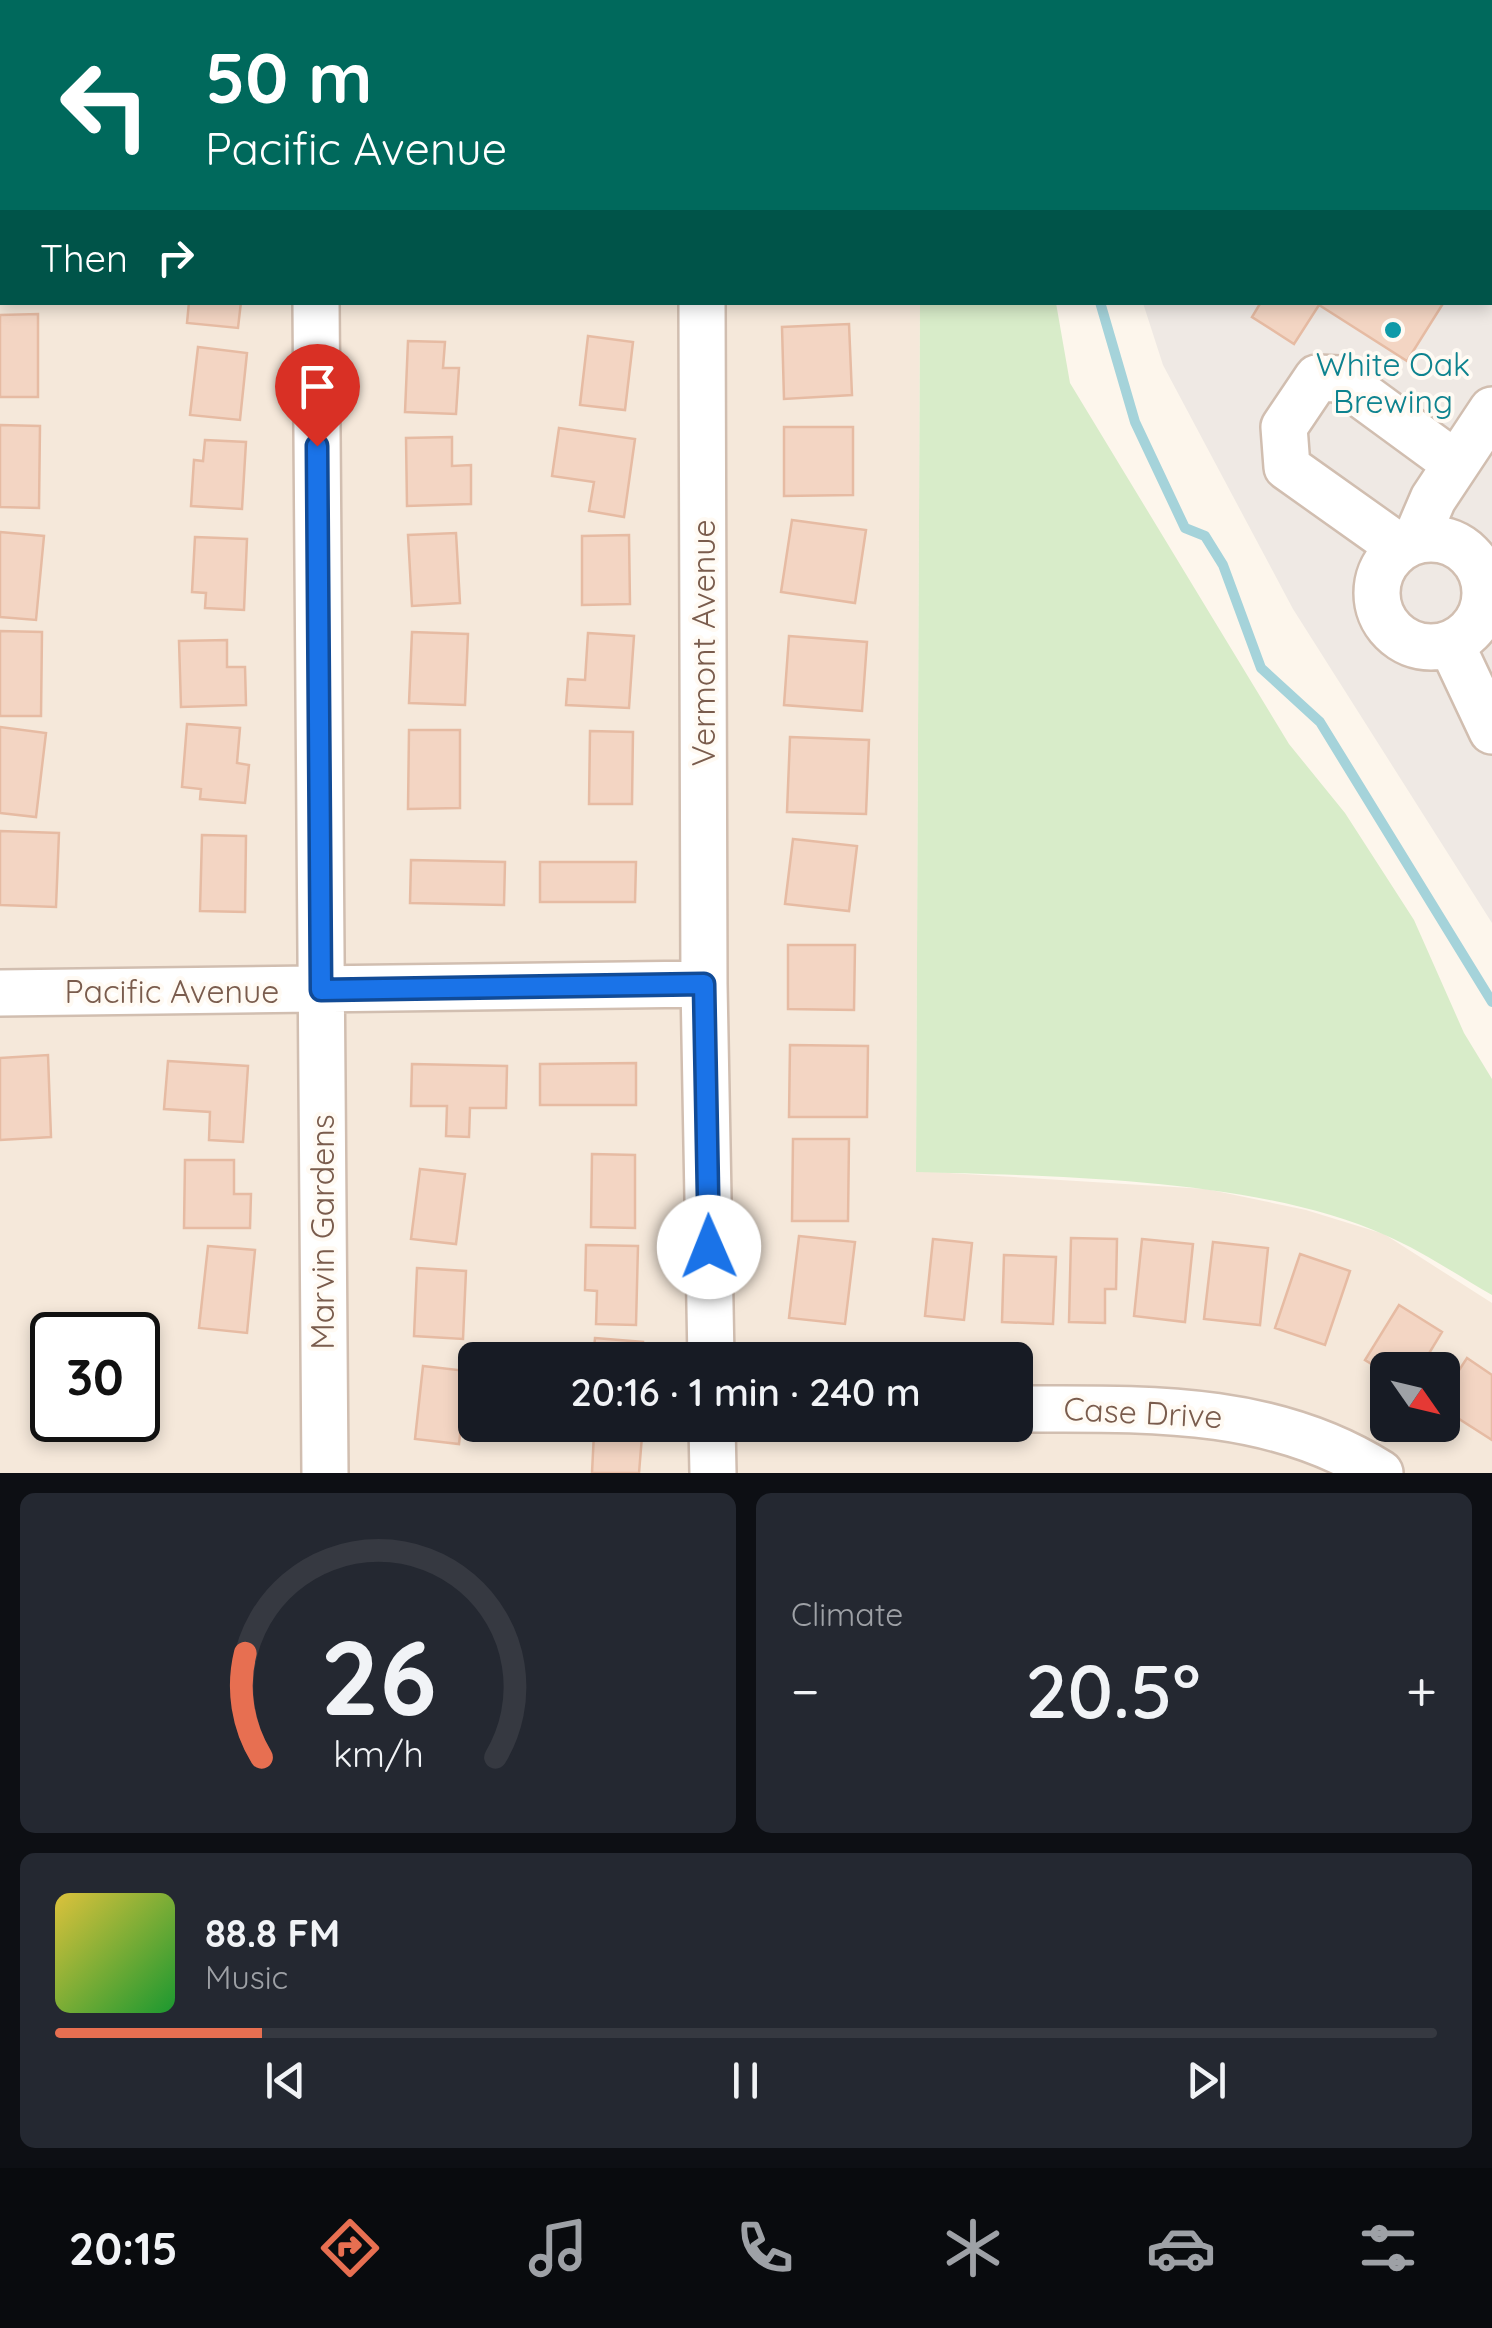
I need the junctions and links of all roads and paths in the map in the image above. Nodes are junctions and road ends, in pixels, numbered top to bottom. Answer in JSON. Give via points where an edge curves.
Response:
{"nodes":[{"id":1,"x":316,"y":305,"type":"edge"},
{"id":2,"x":702,"y":305,"type":"edge"},
{"id":3,"x":1492,"y":410,"type":"edge"},
{"id":4,"x":1456,"y":464,"type":"junction"},
{"id":5,"x":1408,"y":545,"type":"junction"},
{"id":6,"x":1451,"y":644,"type":"junction"},
{"id":7,"x":1492,"y":731,"type":"edge"},
{"id":8,"x":704,"y":984,"type":"junction"},
{"id":9,"x":321,"y":990,"type":"junction"},
{"id":10,"x":0,"y":993,"type":"edge"},
{"id":11,"x":711,"y":1342,"type":"edge"},
{"id":12,"x":1033,"y":1409,"type":"edge"},
{"id":13,"x":712,"y":1442,"type":"edge"},
{"id":14,"x":325,"y":1473,"type":"edge"},
{"id":15,"x":712,"y":1473,"type":"edge"},
{"id":16,"x":1380,"y":1473,"type":"edge"}],
"edges":[{"from":1,"to":9,"type":"street"},
{"from":2,"to":8,"type":"street","name":"Vermont Avenue"},
{"from":3,"to":4,"type":"street"},
{"from":4,"to":5,"type":"street"},
{"from":4,"to":5,"type":"street","via":[[1340,379],[1317,378],[1284,427],[1287,467]]},
{"from":5,"to":6,"type":"street","via":[[1380,576],[1379,610],[1387,626],[1416,645]]},
{"from":5,"to":6,"type":"street","via":[[1451,543],[1478,568],[1484,586],[1478,621]]},
{"from":6,"to":7,"type":"street"},
{"from":8,"to":9,"type":"street","name":"Pacific Avenue"},
{"from":8,"to":11,"type":"street","name":"Vermont Avenue"},
{"from":9,"to":10,"type":"street","name":"Pacific Avenue"},
{"from":9,"to":14,"type":"street","name":"Marvin Gardens"},
{"from":12,"to":16,"type":"street","name":"Case Drive","via":[[1236,1418],[1296,1434]]},
{"from":13,"to":15,"type":"street"}]}
